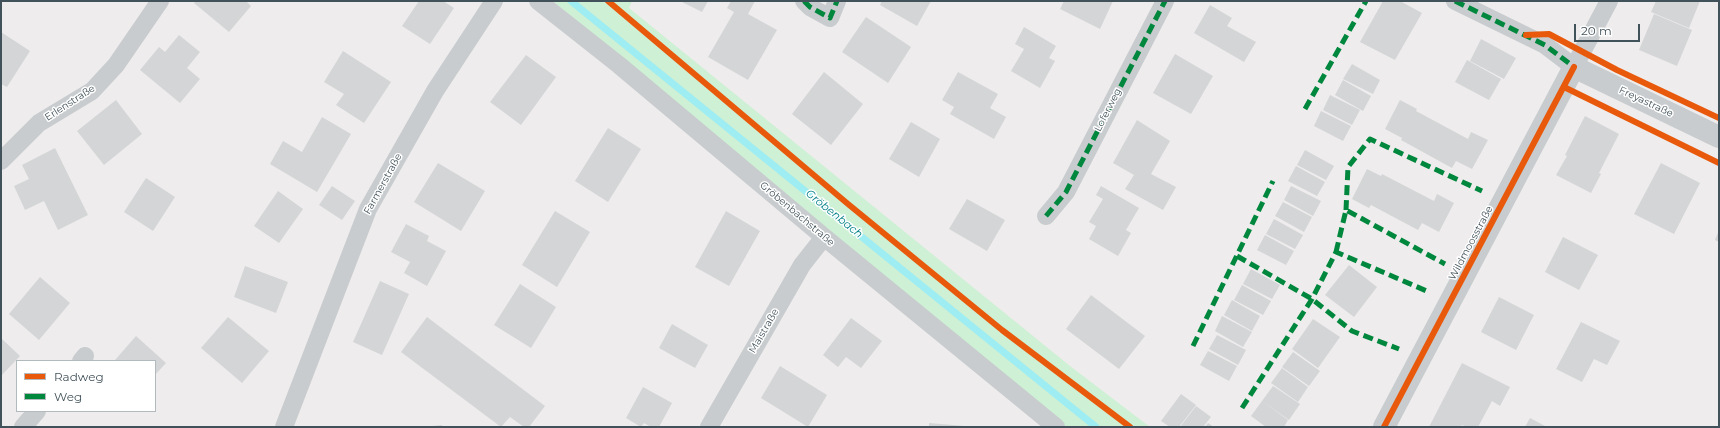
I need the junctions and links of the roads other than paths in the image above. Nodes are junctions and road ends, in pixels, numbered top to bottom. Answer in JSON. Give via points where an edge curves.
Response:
{"nodes":[{"id":1,"x":160,"y":1,"type":"edge"},
{"id":2,"x":494,"y":1,"type":"edge"},
{"id":3,"x":538,"y":1,"type":"edge"},
{"id":4,"x":804,"y":1,"type":"edge"},
{"id":5,"x":837,"y":1,"type":"edge"},
{"id":6,"x":1165,"y":1,"type":"edge"},
{"id":7,"x":1455,"y":1,"type":"edge"},
{"id":8,"x":1609,"y":1,"type":"edge"},
{"id":9,"x":1574,"y":67,"type":"junction"},
{"id":10,"x":1719,"y":137,"type":"edge"},
{"id":11,"x":1,"y":161,"type":"edge"},
{"id":12,"x":1046,"y":216,"type":"dead end"},
{"id":13,"x":824,"y":237,"type":"junction"},
{"id":14,"x":36,"y":412,"type":"edge"},
{"id":15,"x":22,"y":427,"type":"edge"},
{"id":16,"x":284,"y":427,"type":"edge"},
{"id":17,"x":709,"y":427,"type":"edge"},
{"id":18,"x":1056,"y":427,"type":"edge"},
{"id":19,"x":1384,"y":427,"type":"edge"}],
"edges":[{"from":1,"to":11,"type":"street","name":"Erlenstraße","via":[[116,66],[92,92],[39,123]]},
{"from":2,"to":16,"type":"street","name":"Farmerstraße","via":[[435,91],[368,209]]},
{"from":3,"to":13,"type":"street","name":"Gröbenbachstraße"},
{"from":4,"to":5,"type":"street","via":[[830,18]]},
{"from":6,"to":12,"type":"street","name":"Loferweg","via":[[1066,192]]},
{"from":7,"to":9,"type":"street","via":[[1545,45]]},
{"from":8,"to":9,"type":"street","name":"Wildmoosstraße"},
{"from":9,"to":10,"type":"street","name":"Freyastraße"},
{"from":9,"to":19,"type":"street","name":"Wildmoosstraße"},
{"from":13,"to":17,"type":"street","name":"Maistraße","via":[[802,265]]},
{"from":13,"to":18,"type":"street","name":"Gröbenbachstraße"},
{"from":14,"to":15,"type":"street"}]}
